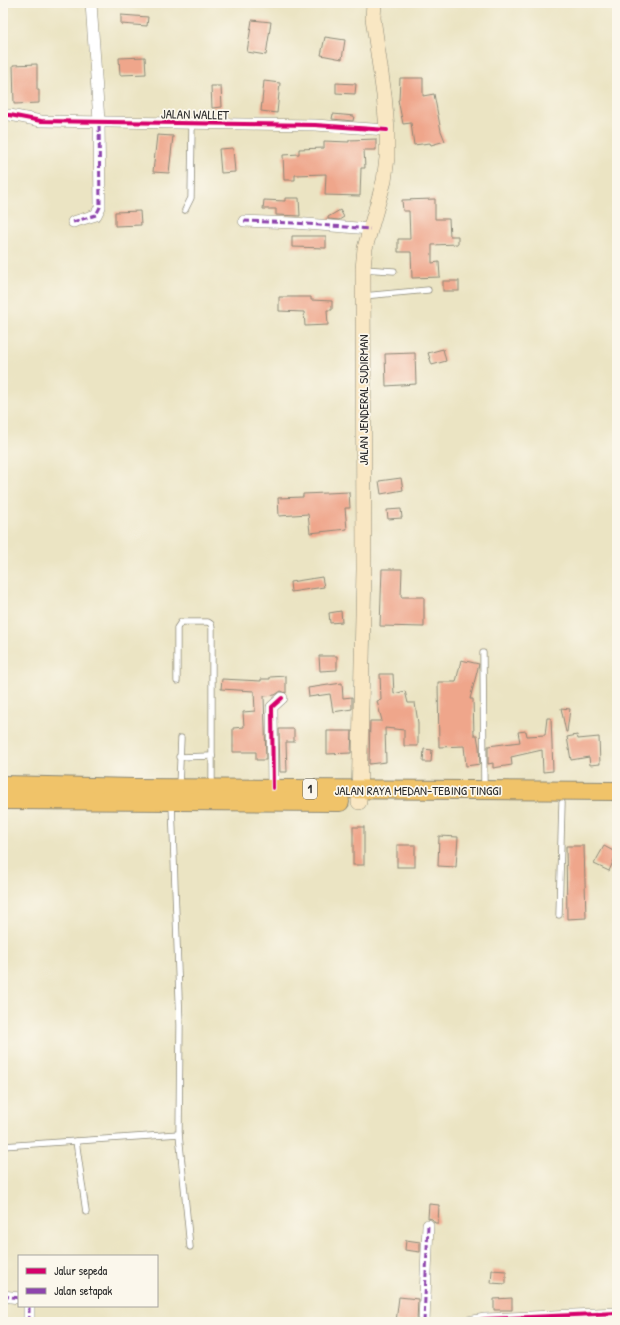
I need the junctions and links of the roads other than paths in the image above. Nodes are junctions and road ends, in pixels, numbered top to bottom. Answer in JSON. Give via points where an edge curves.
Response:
{"nodes":[{"id":1,"x":91,"y":3,"type":"edge"},
{"id":2,"x":374,"y":3,"type":"edge"},
{"id":3,"x":3,"y":115,"type":"edge"},
{"id":4,"x":99,"y":121,"type":"junction"},
{"id":5,"x":192,"y":124,"type":"junction"},
{"id":6,"x":387,"y":130,"type":"junction"},
{"id":7,"x":185,"y":210,"type":"dead end"},
{"id":8,"x":244,"y":221,"type":"dead end"},
{"id":9,"x":73,"y":222,"type":"dead end"},
{"id":10,"x":370,"y":230,"type":"junction"},
{"id":11,"x":363,"y":269,"type":"junction"},
{"id":12,"x":394,"y":271,"type":"dead end"},
{"id":13,"x":428,"y":290,"type":"dead end"},
{"id":14,"x":363,"y":296,"type":"junction"},
{"id":15,"x":483,"y":652,"type":"dead end"},
{"id":16,"x":177,"y":681,"type":"dead end"},
{"id":17,"x":282,"y":698,"type":"dead end"},
{"id":18,"x":180,"y":738,"type":"dead end"},
{"id":19,"x":212,"y":756,"type":"junction"},
{"id":20,"x":179,"y":757,"type":"junction"},
{"id":21,"x":3,"y":785,"type":"edge"},
{"id":22,"x":212,"y":788,"type":"junction"},
{"id":23,"x":273,"y":788,"type":"junction"},
{"id":24,"x":484,"y":790,"type":"junction"},
{"id":25,"x":617,"y":791,"type":"edge"},
{"id":26,"x":176,"y":795,"type":"junction"},
{"id":27,"x":359,"y":796,"type":"junction"},
{"id":28,"x":591,"y":797,"type":"junction"},
{"id":29,"x":3,"y":800,"type":"edge"},
{"id":30,"x":562,"y":803,"type":"junction"},
{"id":31,"x":617,"y":803,"type":"edge"},
{"id":32,"x":559,"y":915,"type":"dead end"},
{"id":33,"x":180,"y":1134,"type":"junction"},
{"id":34,"x":76,"y":1141,"type":"junction"},
{"id":35,"x":3,"y":1146,"type":"edge"},
{"id":36,"x":86,"y":1212,"type":"dead end"},
{"id":37,"x":428,"y":1225,"type":"dead end"},
{"id":38,"x":190,"y":1247,"type":"dead end"},
{"id":39,"x":3,"y":1296,"type":"edge"},
{"id":40,"x":18,"y":1298,"type":"edge"},
{"id":41,"x":29,"y":1307,"type":"edge"},
{"id":42,"x":617,"y":1313,"type":"edge"},
{"id":43,"x":29,"y":1322,"type":"edge"},
{"id":44,"x":424,"y":1322,"type":"edge"},
{"id":45,"x":468,"y":1322,"type":"edge"}],
"edges":[{"from":1,"to":4,"type":"street"},
{"from":2,"to":6,"type":"main road","name":"JALAN JENDERAL SUDIRMAN","via":[[373,18]]},
{"from":3,"to":4,"type":"street","name":"JALAN WALLET","via":[[42,121]]},
{"from":4,"to":5,"type":"street","name":"JALAN WALLET"},
{"from":4,"to":9,"type":"street","via":[[100,207],[96,215]]},
{"from":5,"to":6,"type":"street","name":"JALAN WALLET","via":[[315,125]]},
{"from":5,"to":7,"type":"lane","via":[[191,198]]},
{"from":6,"to":10,"type":"main road","name":"JALAN JENDERAL SUDIRMAN","via":[[384,181]]},
{"from":8,"to":10,"type":"street"},
{"from":10,"to":11,"type":"main road","name":"JALAN JENDERAL SUDIRMAN"},
{"from":11,"to":12,"type":"lane"},
{"from":11,"to":14,"type":"main road","name":"JALAN JENDERAL SUDIRMAN"},
{"from":13,"to":14,"type":"lane"},
{"from":14,"to":27,"type":"main road","name":"JALAN JENDERAL SUDIRMAN","via":[[364,569]]},
{"from":15,"to":24,"type":"lane"},
{"from":16,"to":19,"type":"lane","via":[[178,625],[181,622],[208,622],[212,628]]},
{"from":17,"to":23,"type":"street","via":[[272,707]]},
{"from":18,"to":20,"type":"lane"},
{"from":19,"to":20,"type":"lane"},
{"from":19,"to":22,"type":"lane"},
{"from":20,"to":26,"type":"lane"},
{"from":21,"to":26,"type":"highway","name":"JALAN RAYA MEDAN-TEBING TINGGI","number":"1"},
{"from":22,"to":23,"type":"highway","name":"JALAN RAYA MEDAN-TEBING TINGGI","number":"1"},
{"from":22,"to":26,"type":"highway","name":"JALAN RAYA MEDAN-TEBING TINGGI","number":"1"},
{"from":23,"to":27,"type":"highway","name":"JALAN RAYA MEDAN-TEBING TINGGI","number":"1"},
{"from":24,"to":27,"type":"highway","name":"JALAN RAYA MEDAN-TEBING TINGGI","number":"1"},
{"from":24,"to":28,"type":"highway","name":"JALAN RAYA MEDAN-TEBING TINGGI","number":"1"},
{"from":25,"to":28,"type":"highway","name":"JALAN RAYA MEDAN-TEBING TINGGI","number":"1"},
{"from":26,"to":27,"type":"highway","name":"JALAN RAYA MEDAN-TEBING TINGGI","number":"1"},
{"from":26,"to":29,"type":"highway","name":"JALAN RAYA MEDAN-TEBING TINGGI","number":"1"},
{"from":26,"to":33,"type":"lane"},
{"from":27,"to":30,"type":"highway","name":"JALAN RAYA MEDAN-TEBING TINGGI","number":"1"},
{"from":28,"to":30,"type":"highway","name":"JALAN RAYA MEDAN-TEBING TINGGI","number":"1"},
{"from":28,"to":31,"type":"highway","name":"JALAN RAYA MEDAN-TEBING TINGGI","number":"1"},
{"from":30,"to":32,"type":"lane"},
{"from":33,"to":34,"type":"lane"},
{"from":33,"to":38,"type":"lane"},
{"from":34,"to":35,"type":"lane"},
{"from":34,"to":36,"type":"lane"},
{"from":37,"to":44,"type":"street"},
{"from":39,"to":40,"type":"street"},
{"from":41,"to":43,"type":"street"},
{"from":42,"to":45,"type":"street"}]}
